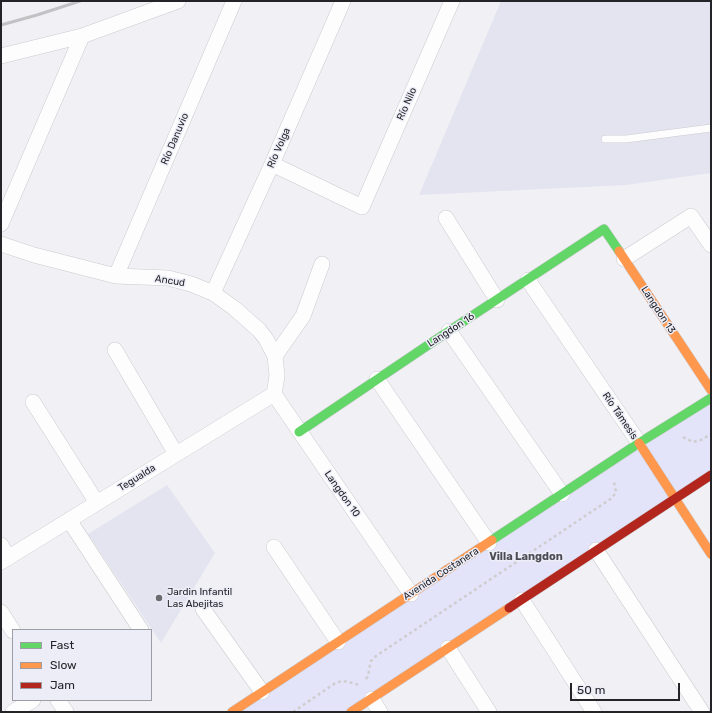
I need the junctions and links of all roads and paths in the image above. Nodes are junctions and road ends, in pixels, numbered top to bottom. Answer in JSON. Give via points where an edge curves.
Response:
{"nodes":[{"id":1,"x":178,"y":1,"type":"edge"},
{"id":2,"x":234,"y":1,"type":"edge"},
{"id":3,"x":343,"y":1,"type":"edge"},
{"id":4,"x":452,"y":1,"type":"edge"},
{"id":5,"x":82,"y":36,"type":"junction"},
{"id":6,"x":1,"y":56,"type":"edge"},
{"id":7,"x":711,"y":128,"type":"edge"},
{"id":8,"x":604,"y":139,"type":"dead end"},
{"id":9,"x":272,"y":164,"type":"junction"},
{"id":10,"x":446,"y":218,"type":"dead end"},
{"id":11,"x":1,"y":224,"type":"edge"},
{"id":12,"x":604,"y":229,"type":"joint"},
{"id":13,"x":1,"y":244,"type":"edge"},
{"id":14,"x":711,"y":245,"type":"edge"},
{"id":15,"x":624,"y":259,"type":"junction"},
{"id":16,"x":322,"y":264,"type":"dead end"},
{"id":17,"x":116,"y":276,"type":"junction"},
{"id":18,"x":528,"y":280,"type":"junction"},
{"id":19,"x":213,"y":293,"type":"junction"},
{"id":20,"x":497,"y":300,"type":"junction"},
{"id":21,"x":449,"y":330,"type":"junction"},
{"id":22,"x":115,"y":350,"type":"dead end"},
{"id":23,"x":275,"y":356,"type":"junction"},
{"id":24,"x":377,"y":379,"type":"junction"},
{"id":25,"x":711,"y":390,"type":"edge"},
{"id":26,"x":274,"y":394,"type":"junction"},
{"id":27,"x":711,"y":398,"type":"edge"},
{"id":28,"x":33,"y":402,"type":"dead end"},
{"id":29,"x":299,"y":432,"type":"junction"},
{"id":30,"x":711,"y":434,"type":"edge"},
{"id":31,"x":678,"y":435,"type":"dead end"},
{"id":32,"x":639,"y":444,"type":"junction"},
{"id":33,"x":176,"y":454,"type":"junction"},
{"id":34,"x":711,"y":475,"type":"edge"},
{"id":35,"x":614,"y":480,"type":"dead end"},
{"id":36,"x":562,"y":494,"type":"junction"},
{"id":37,"x":675,"y":499,"type":"junction"},
{"id":38,"x":97,"y":503,"type":"junction"},
{"id":39,"x":69,"y":520,"type":"junction"},
{"id":40,"x":489,"y":543,"type":"junction"},
{"id":41,"x":274,"y":547,"type":"dead end"},
{"id":42,"x":596,"y":550,"type":"junction"},
{"id":43,"x":711,"y":554,"type":"edge"},
{"id":44,"x":3,"y":555,"type":"edge"},
{"id":45,"x":411,"y":594,"type":"junction"},
{"id":46,"x":522,"y":600,"type":"junction"},
{"id":47,"x":203,"y":609,"type":"dead end"},
{"id":48,"x":1,"y":612,"type":"edge"},
{"id":49,"x":12,"y":629,"type":"edge"},
{"id":50,"x":140,"y":629,"type":"edge"},
{"id":51,"x":338,"y":642,"type":"junction"},
{"id":52,"x":448,"y":648,"type":"junction"},
{"id":53,"x":262,"y":692,"type":"junction"},
{"id":54,"x":372,"y":699,"type":"junction"},
{"id":55,"x":31,"y":701,"type":"edge"},
{"id":56,"x":59,"y":701,"type":"edge"},
{"id":57,"x":13,"y":712,"type":"edge"},
{"id":58,"x":66,"y":712,"type":"edge"},
{"id":59,"x":232,"y":712,"type":"edge"},
{"id":60,"x":293,"y":712,"type":"edge"},
{"id":61,"x":351,"y":712,"type":"edge"},
{"id":62,"x":380,"y":712,"type":"edge"},
{"id":63,"x":489,"y":712,"type":"edge"},
{"id":64,"x":594,"y":712,"type":"edge"},
{"id":65,"x":702,"y":712,"type":"edge"}],
"edges":[{"from":1,"to":5,"type":"street"},
{"from":2,"to":17,"type":"street","name":"Río Danuvio"},
{"from":3,"to":9,"type":"street","name":"Río Volga"},
{"from":4,"to":9,"type":"street","name":"Río Nilo","via":[[362,207]]},
{"from":5,"to":6,"type":"street"},
{"from":5,"to":11,"type":"street"},
{"from":7,"to":8,"type":"lane","via":[[626,139]]},
{"from":9,"to":19,"type":"street","name":"Río Volga"},
{"from":10,"to":20,"type":"street"},
{"from":12,"to":15,"type":"main road","name":"Langdon 13"},
{"from":12,"to":18,"type":"main road","name":"Langdon 16"},
{"from":13,"to":17,"type":"street","name":"Ancud"},
{"from":14,"to":15,"type":"street","via":[[692,216]]},
{"from":15,"to":25,"type":"main road","name":"Langdon 13"},
{"from":16,"to":23,"type":"street","via":[[303,316]]},
{"from":17,"to":19,"type":"street","name":"Ancud","via":[[168,278]]},
{"from":18,"to":20,"type":"main road","name":"Langdon 16"},
{"from":18,"to":32,"type":"street","name":"Río Támesis"},
{"from":19,"to":23,"type":"street","name":"Ancud","via":[[259,330]]},
{"from":20,"to":21,"type":"main road","name":"Langdon 16"},
{"from":21,"to":24,"type":"main road","name":"Langdon 16"},
{"from":21,"to":36,"type":"street"},
{"from":22,"to":33,"type":"street"},
{"from":23,"to":26,"type":"street","name":"Ancud","via":[[277,376]]},
{"from":24,"to":29,"type":"main road","name":"Langdon 16"},
{"from":24,"to":40,"type":"street"},
{"from":26,"to":29,"type":"street","name":"Langdon 10"},
{"from":26,"to":33,"type":"street","name":"Tegualda"},
{"from":27,"to":32,"type":"main road","name":"Avenida Costanera"},
{"from":28,"to":38,"type":"street"},
{"from":29,"to":45,"type":"street","name":"Langdon 10"},
{"from":30,"to":31,"type":"path","via":[[693,442]]},
{"from":32,"to":36,"type":"main road","name":"Avenida Costanera"},
{"from":32,"to":37,"type":"main road","name":"Río Támesis"},
{"from":33,"to":38,"type":"street","name":"Tegualda"},
{"from":34,"to":37,"type":"main road"},
{"from":35,"to":60,"type":"path","via":[[616,492],[612,498],[376,656],[371,660],[364,682],[358,685],[341,681]]},
{"from":36,"to":40,"type":"main road","name":"Avenida Costanera"},
{"from":37,"to":42,"type":"main road"},
{"from":37,"to":43,"type":"main road","name":"Río Támesis"},
{"from":38,"to":39,"type":"street","name":"Tegualda"},
{"from":39,"to":44,"type":"street","name":"Tegualda"},
{"from":39,"to":50,"type":"street"},
{"from":40,"to":45,"type":"main road","name":"Avenida Costanera"},
{"from":41,"to":51,"type":"street"},
{"from":42,"to":46,"type":"main road"},
{"from":42,"to":65,"type":"street"},
{"from":45,"to":51,"type":"main road","name":"Avenida Costanera"},
{"from":46,"to":52,"type":"main road"},
{"from":46,"to":64,"type":"street"},
{"from":47,"to":53,"type":"street"},
{"from":48,"to":49,"type":"street"},
{"from":51,"to":53,"type":"main road","name":"Avenida Costanera"},
{"from":52,"to":54,"type":"main road"},
{"from":52,"to":63,"type":"street"},
{"from":53,"to":59,"type":"main road","name":"Avenida Costanera"},
{"from":54,"to":61,"type":"main road"},
{"from":54,"to":62,"type":"street"},
{"from":55,"to":57,"type":"street"},
{"from":56,"to":58,"type":"street"}]}
